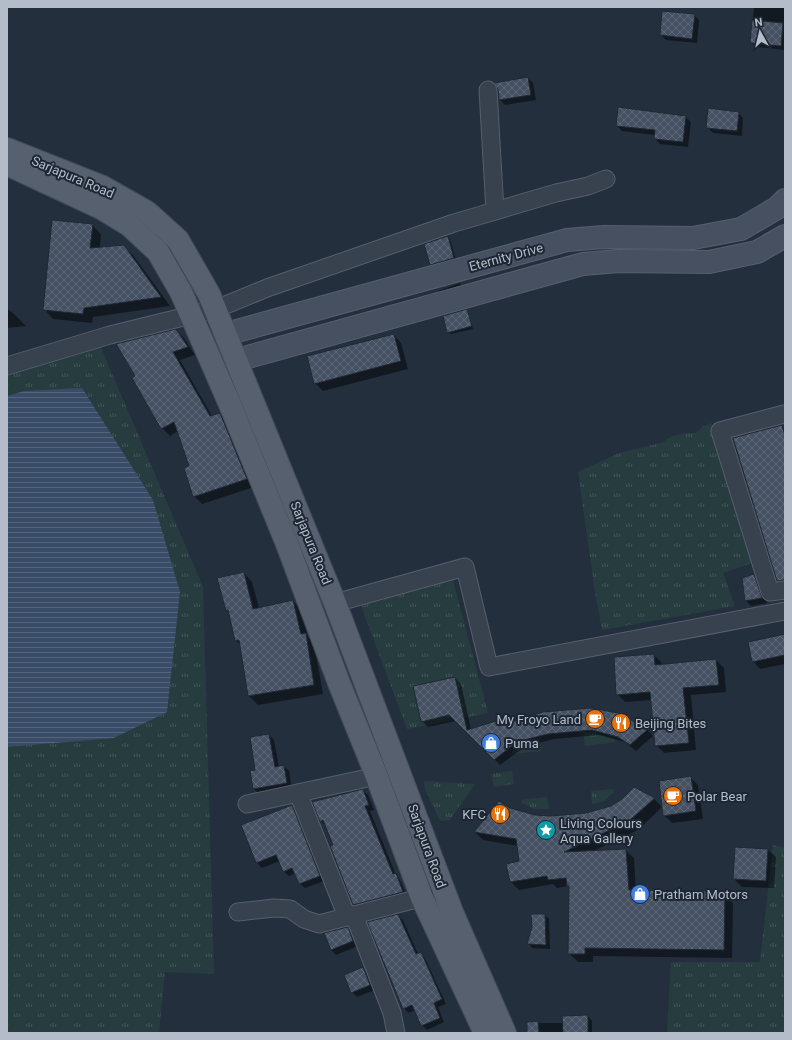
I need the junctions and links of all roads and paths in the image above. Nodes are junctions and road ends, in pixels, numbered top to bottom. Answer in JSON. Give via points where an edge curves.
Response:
{"nodes":[{"id":1,"x":488,"y":90,"type":"dead end"},
{"id":2,"x":7,"y":149,"type":"edge"},
{"id":3,"x":7,"y":165,"type":"edge"},
{"id":4,"x":606,"y":179,"type":"dead end"},
{"id":5,"x":785,"y":200,"type":"edge"},
{"id":6,"x":495,"y":211,"type":"junction"},
{"id":7,"x":785,"y":236,"type":"edge"},
{"id":8,"x":216,"y":309,"type":"junction"},
{"id":9,"x":191,"y":316,"type":"junction"},
{"id":10,"x":226,"y":334,"type":"junction"},
{"id":11,"x":237,"y":360,"type":"junction"},
{"id":12,"x":7,"y":366,"type":"edge"},
{"id":13,"x":785,"y":415,"type":"edge"},
{"id":14,"x":785,"y":590,"type":"edge"},
{"id":15,"x":335,"y":602,"type":"junction"},
{"id":16,"x":785,"y":611,"type":"edge"},
{"id":17,"x":377,"y":776,"type":"junction"},
{"id":18,"x":298,"y":793,"type":"junction"},
{"id":19,"x":248,"y":804,"type":"dead end"},
{"id":20,"x":444,"y":892,"type":"junction"},
{"id":21,"x":422,"y":898,"type":"junction"},
{"id":22,"x":238,"y":912,"type":"dead end"},
{"id":23,"x":351,"y":916,"type":"junction"},
{"id":24,"x":396,"y":1033,"type":"edge"},
{"id":25,"x":485,"y":1033,"type":"edge"},
{"id":26,"x":506,"y":1033,"type":"edge"}],
"edges":[{"from":1,"to":6,"type":"street"},
{"from":2,"to":8,"type":"main road","name":"Sarjapura Road","via":[[103,187],[147,212],[178,240]]},
{"from":3,"to":9,"type":"main road","name":"Sarjapura Road","via":[[101,208],[130,225],[158,252],[181,292]]},
{"from":4,"to":6,"type":"street"},
{"from":5,"to":10,"type":"street","name":"Eternity Drive","via":[[778,208],[741,229],[693,238],[604,237],[567,240]]},
{"from":6,"to":8,"type":"street","via":[[267,288]]},
{"from":7,"to":11,"type":"street","name":"Eternity Drive","via":[[757,252],[709,262],[619,261],[583,264]]},
{"from":8,"to":9,"type":"street"},
{"from":8,"to":10,"type":"main road","name":"Sarjapura Road"},
{"from":9,"to":12,"type":"street","via":[[110,335]]},
{"from":9,"to":17,"type":"main road","name":"Sarjapura Road","via":[[231,407]]},
{"from":10,"to":11,"type":"main road","name":"Sarjapura Road"},
{"from":11,"to":15,"type":"main road","name":"Sarjapura Road"},
{"from":13,"to":14,"type":"street","via":[[720,431],[770,592]]},
{"from":15,"to":16,"type":"street","via":[[465,567],[489,667]]},
{"from":15,"to":20,"type":"main road","name":"Sarjapura Road"},
{"from":17,"to":18,"type":"street"},
{"from":17,"to":21,"type":"main road","name":"Sarjapura Road"},
{"from":18,"to":19,"type":"street"},
{"from":18,"to":23,"type":"street"},
{"from":20,"to":21,"type":"street"},
{"from":20,"to":26,"type":"main road","name":"Sarjapura Road"},
{"from":21,"to":23,"type":"street"},
{"from":21,"to":25,"type":"main road","name":"Sarjapura Road"},
{"from":22,"to":23,"type":"street","via":[[290,909],[304,919],[319,924]]},
{"from":23,"to":24,"type":"street","via":[[392,1013]]}]}
